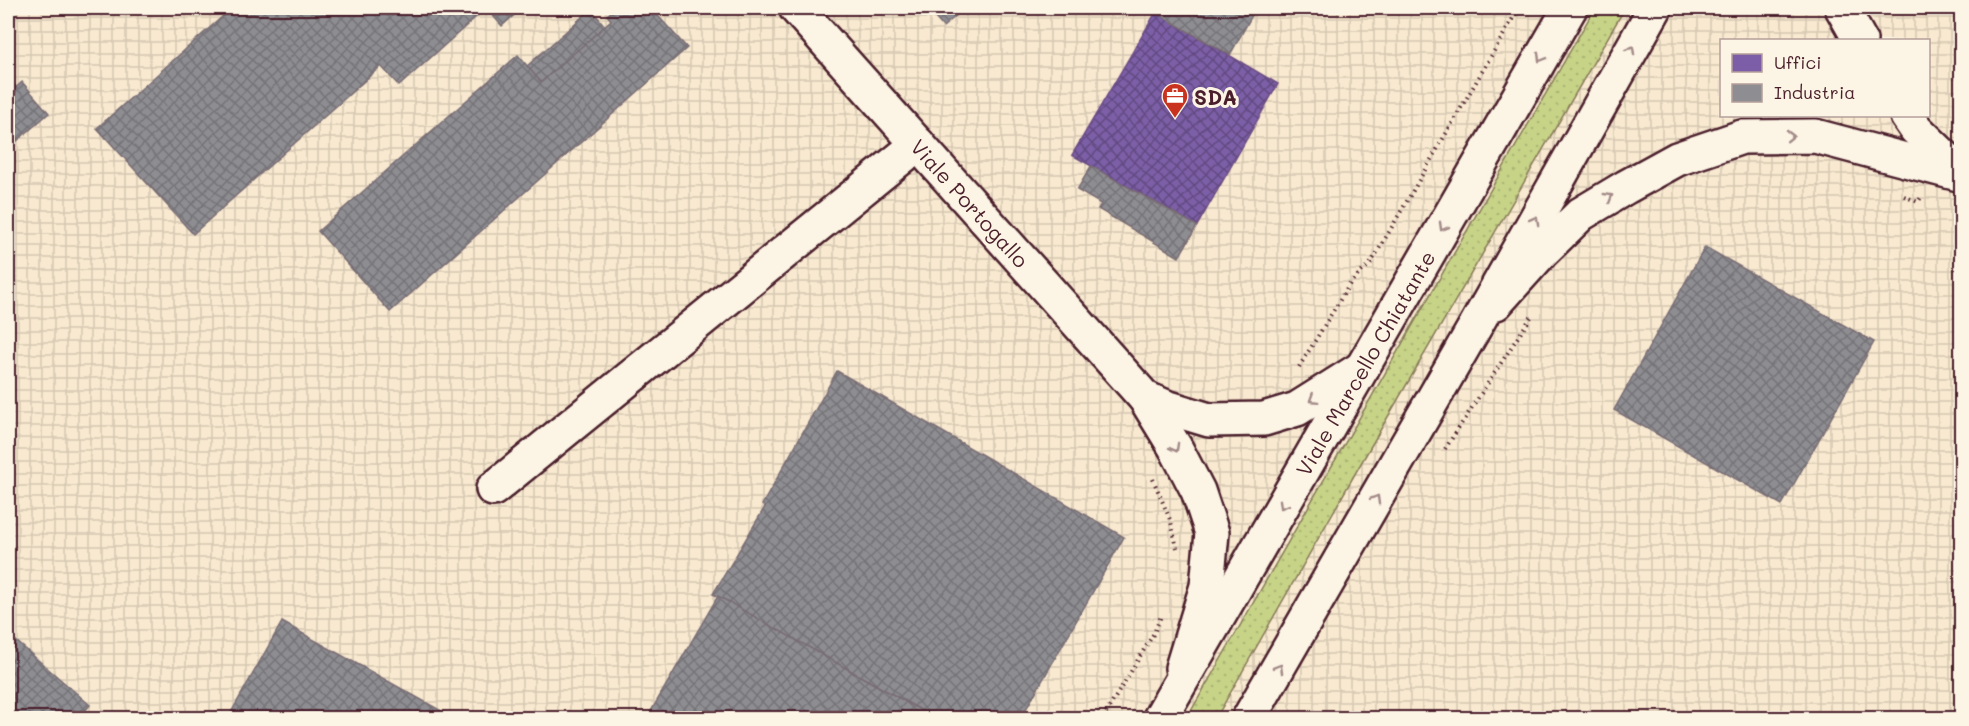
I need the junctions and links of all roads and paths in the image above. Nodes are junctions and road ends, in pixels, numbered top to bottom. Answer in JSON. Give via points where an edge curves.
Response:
{"nodes":[{"id":1,"x":796,"y":8,"type":"edge"},
{"id":2,"x":1519,"y":8,"type":"edge"},
{"id":3,"x":1570,"y":8,"type":"edge"},
{"id":4,"x":1655,"y":8,"type":"edge"},
{"id":5,"x":1842,"y":8,"type":"edge"},
{"id":6,"x":1859,"y":39,"type":"edge"},
{"id":7,"x":1908,"y":117,"type":"edge"},
{"id":8,"x":918,"y":144,"type":"junction"},
{"id":9,"x":1954,"y":173,"type":"edge"},
{"id":10,"x":1899,"y":193,"type":"dead end"},
{"id":11,"x":1536,"y":309,"type":"dead end"},
{"id":12,"x":1476,"y":325,"type":"junction"},
{"id":13,"x":1362,"y":368,"type":"junction"},
{"id":14,"x":1293,"y":371,"type":"dead end"},
{"id":15,"x":1145,"y":398,"type":"junction"},
{"id":16,"x":1438,"y":459,"type":"dead end"},
{"id":17,"x":1152,"y":479,"type":"dead end"},
{"id":18,"x":493,"y":489,"type":"dead end"},
{"id":19,"x":1179,"y":558,"type":"dead end"},
{"id":20,"x":1162,"y":613,"type":"dead end"},
{"id":21,"x":1167,"y":707,"type":"edge"},
{"id":22,"x":1103,"y":718,"type":"edge"},
{"id":23,"x":1250,"y":718,"type":"edge"}],
"edges":[{"from":1,"to":8,"type":"street","name":"Viale Portogallo"},
{"from":2,"to":14,"type":"path","via":[[1371,263],[1351,282],[1301,365]]},
{"from":3,"to":13,"type":"street","name":"Viale Marcello Chiatante","one_way":true},
{"from":12,"to":4,"type":"street","one_way":true},
{"from":5,"to":6,"type":"street"},
{"from":7,"to":9,"type":"street"},
{"from":8,"to":15,"type":"street","name":"Viale Portogallo"},
{"from":8,"to":18,"type":"street"},
{"from":9,"to":10,"type":"path","via":[[1918,202]]},
{"from":12,"to":9,"type":"street","one_way":true,"via":[[1581,214],[1677,159],[1742,137],[1815,136]]},
{"from":11,"to":16,"type":"path"},
{"from":23,"to":12,"type":"street","one_way":true},
{"from":13,"to":15,"type":"street","name":"Viale Portogallo","one_way":true,"via":[[1296,409],[1264,419],[1209,420]]},
{"from":13,"to":21,"type":"street","name":"Viale Marcello Chiatante","one_way":true},
{"from":15,"to":21,"type":"street","name":"Viale Portogallo","one_way":true,"via":[[1198,491],[1212,533],[1207,586]]},
{"from":17,"to":19,"type":"path","via":[[1171,522]]},
{"from":20,"to":22,"type":"path"}]}
